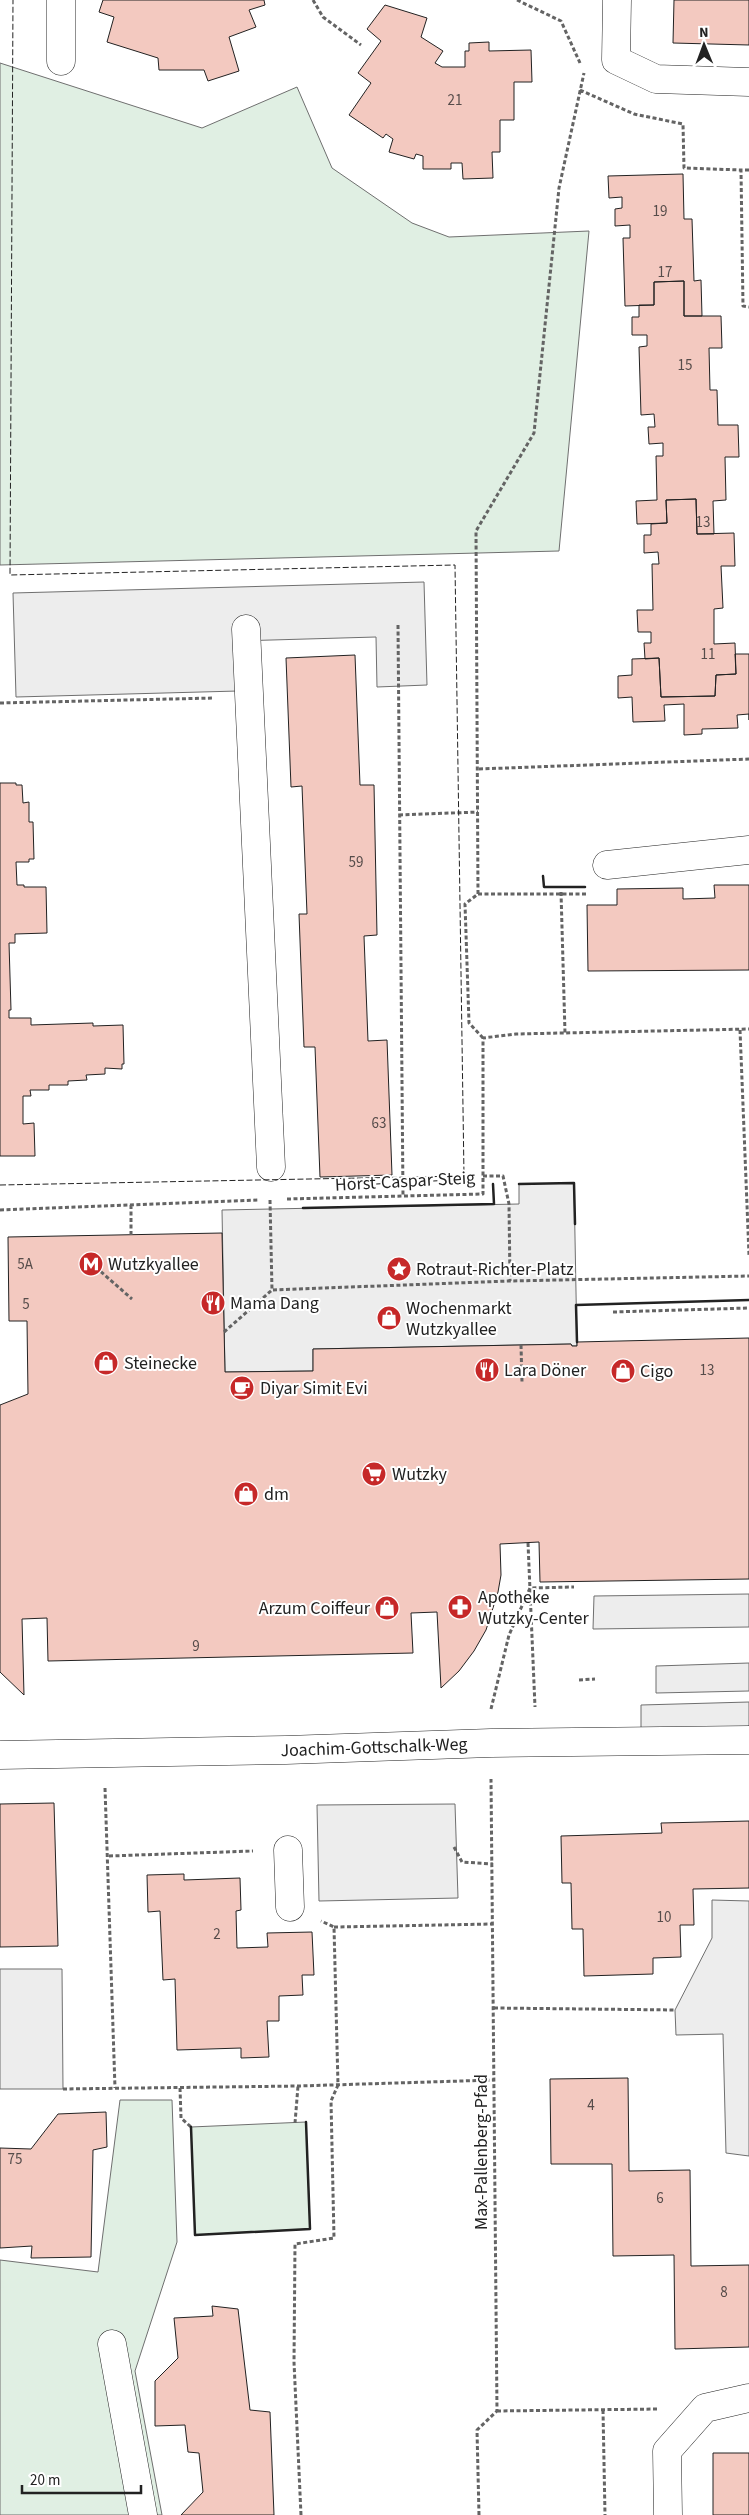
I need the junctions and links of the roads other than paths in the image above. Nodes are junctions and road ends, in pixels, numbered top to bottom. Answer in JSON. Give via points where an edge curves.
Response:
{"nodes":[{"id":1,"x":61,"y":0,"type":"edge"},
{"id":2,"x":617,"y":0,"type":"edge"},
{"id":3,"x":61,"y":61,"type":"dead end"},
{"id":4,"x":749,"y":82,"type":"edge"},
{"id":5,"x":246,"y":629,"type":"dead end"},
{"id":6,"x":749,"y":850,"type":"edge"},
{"id":7,"x":607,"y":865,"type":"dead end"},
{"id":8,"x":271,"y":1167,"type":"dead end"},
{"id":9,"x":749,"y":1740,"type":"edge"},
{"id":10,"x":0,"y":1755,"type":"edge"},
{"id":11,"x":288,"y":1850,"type":"road end"},
{"id":12,"x":290,"y":1906,"type":"road end"},
{"id":13,"x":112,"y":2344,"type":"dead end"},
{"id":14,"x":749,"y":2398,"type":"edge"},
{"id":15,"x":143,"y":2515,"type":"edge"},
{"id":16,"x":668,"y":2515,"type":"edge"}],
"edges":[{"from":1,"to":3,"type":"street"},
{"from":2,"to":4,"type":"street","via":[[616,60],[656,79]]},
{"from":5,"to":8,"type":"street"},
{"from":6,"to":7,"type":"street"},
{"from":9,"to":10,"type":"street","name":"Joachim-Gottschalk-Weg"},
{"from":11,"to":12,"type":"street"},
{"from":13,"to":15,"type":"street"},
{"from":14,"to":16,"type":"street","via":[[705,2408],[667,2451]]}]}
